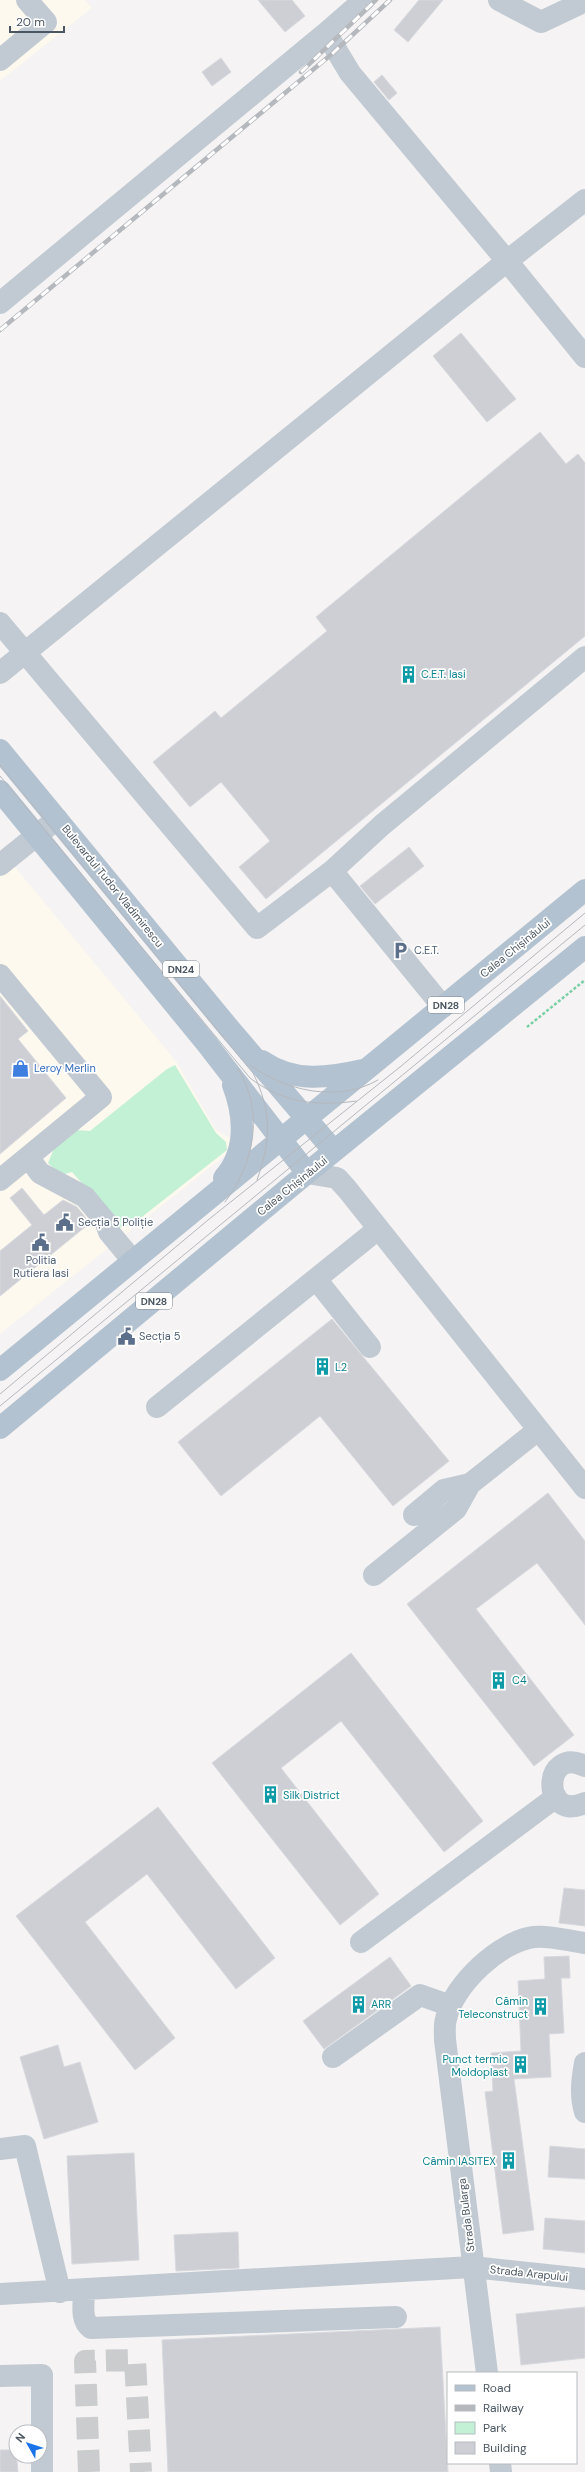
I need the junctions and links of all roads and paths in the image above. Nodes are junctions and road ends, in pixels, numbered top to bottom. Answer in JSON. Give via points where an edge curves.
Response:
{"nodes":[{"id":1,"x":27,"y":0,"type":"edge"},
{"id":2,"x":364,"y":0,"type":"edge"},
{"id":3,"x":499,"y":0,"type":"edge"},
{"id":4,"x":583,"y":5,"type":"edge"},
{"id":5,"x":326,"y":33,"type":"junction"},
{"id":6,"x":0,"y":60,"type":"edge"},
{"id":7,"x":585,"y":200,"type":"edge"},
{"id":8,"x":507,"y":261,"type":"junction"},
{"id":9,"x":0,"y":303,"type":"edge"},
{"id":10,"x":585,"y":357,"type":"edge"},
{"id":11,"x":0,"y":623,"type":"edge"},
{"id":12,"x":24,"y":654,"type":"junction"},
{"id":13,"x":585,"y":657,"type":"edge"},
{"id":14,"x":0,"y":672,"type":"edge"},
{"id":15,"x":0,"y":750,"type":"edge"},
{"id":16,"x":0,"y":791,"type":"edge"},
{"id":17,"x":57,"y":818,"type":"junction"},
{"id":18,"x":36,"y":835,"type":"junction"},
{"id":19,"x":0,"y":864,"type":"edge"},
{"id":20,"x":332,"y":871,"type":"junction"},
{"id":21,"x":585,"y":890,"type":"edge"},
{"id":22,"x":585,"y":947,"type":"edge"},
{"id":23,"x":0,"y":975,"type":"edge"},
{"id":24,"x":585,"y":980,"type":"edge"},
{"id":25,"x":443,"y":1007,"type":"junction"},
{"id":26,"x":527,"y":1027,"type":"dead end"},
{"id":27,"x":252,"y":1055,"type":"junction"},
{"id":28,"x":366,"y":1070,"type":"junction"},
{"id":29,"x":228,"y":1072,"type":"junction"},
{"id":30,"x":307,"y":1118,"type":"junction"},
{"id":31,"x":281,"y":1139,"type":"junction"},
{"id":32,"x":334,"y":1151,"type":"junction"},
{"id":33,"x":28,"y":1157,"type":"junction"},
{"id":34,"x":307,"y":1173,"type":"junction"},
{"id":35,"x":337,"y":1178,"type":"junction"},
{"id":36,"x":0,"y":1180,"type":"edge"},
{"id":37,"x":206,"y":1199,"type":"junction"},
{"id":38,"x":378,"y":1229,"type":"junction"},
{"id":39,"x":133,"y":1261,"type":"junction"},
{"id":40,"x":316,"y":1279,"type":"junction"},
{"id":41,"x":370,"y":1347,"type":"dead end"},
{"id":42,"x":0,"y":1370,"type":"edge"},
{"id":43,"x":157,"y":1407,"type":"dead end"},
{"id":44,"x":0,"y":1428,"type":"edge"},
{"id":45,"x":538,"y":1430,"type":"junction"},
{"id":46,"x":470,"y":1484,"type":"junction"},
{"id":47,"x":585,"y":1488,"type":"edge"},
{"id":48,"x":414,"y":1515,"type":"dead end"},
{"id":49,"x":374,"y":1575,"type":"dead end"},
{"id":50,"x":585,"y":1766,"type":"edge"},
{"id":51,"x":556,"y":1798,"type":"junction"},
{"id":52,"x":585,"y":1803,"type":"edge"},
{"id":53,"x":362,"y":1942,"type":"dead end"},
{"id":54,"x":585,"y":1943,"type":"edge"},
{"id":55,"x":451,"y":2006,"type":"junction"},
{"id":56,"x":333,"y":2057,"type":"dead end"},
{"id":57,"x":585,"y":2063,"type":"edge"},
{"id":58,"x":585,"y":2112,"type":"edge"},
{"id":59,"x":0,"y":2149,"type":"edge"},
{"id":60,"x":472,"y":2267,"type":"junction"},
{"id":61,"x":585,"y":2279,"type":"edge"},
{"id":62,"x":84,"y":2291,"type":"junction"},
{"id":63,"x":60,"y":2292,"type":"junction"},
{"id":64,"x":0,"y":2294,"type":"edge"},
{"id":65,"x":396,"y":2317,"type":"dead end"},
{"id":66,"x":487,"y":2372,"type":"edge"},
{"id":67,"x":0,"y":2376,"type":"edge"},
{"id":68,"x":42,"y":2472,"type":"edge"}],
"edges":[{"from":1,"to":6,"type":"street","via":[[46,22]]},
{"from":2,"to":5,"type":"street"},
{"from":3,"to":4,"type":"street","via":[[541,22]]},
{"from":5,"to":8,"type":"street","via":[[350,73]]},
{"from":5,"to":9,"type":"street"},
{"from":7,"to":8,"type":"street"},
{"from":8,"to":10,"type":"street"},
{"from":8,"to":12,"type":"street"},
{"from":11,"to":12,"type":"street"},
{"from":12,"to":14,"type":"street"},
{"from":12,"to":20,"type":"street","via":[[257,928]]},
{"from":13,"to":20,"type":"street","via":[[382,825]]},
{"from":15,"to":17,"type":"main road","name":"Bulevardul Tudor Vladimirescu","number":"DN24"},
{"from":16,"to":18,"type":"main road","number":"DN24"},
{"from":17,"to":18,"type":"street"},
{"from":17,"to":27,"type":"main road","name":"Bulevardul Tudor Vladimirescu","number":"DN24"},
{"from":18,"to":19,"type":"street"},
{"from":18,"to":29,"type":"main road","number":"DN24"},
{"from":20,"to":25,"type":"street"},
{"from":21,"to":25,"type":"main road","name":"Calea Chișinăului","number":"DN28"},
{"from":22,"to":32,"type":"main road","name":"Calea Chișinăului","number":"DN28"},
{"from":23,"to":33,"type":"street","via":[[101,1097]]},
{"from":24,"to":26,"type":"path"},
{"from":25,"to":28,"type":"main road","name":"Calea Chișinăului","number":"DN28"},
{"from":27,"to":28,"type":"main road","via":[[270,1067],[302,1077],[318,1079]]},
{"from":27,"to":30,"type":"main road","name":"Bulevardul Tudor Vladimirescu","number":"DN24"},
{"from":28,"to":30,"type":"main road","name":"Calea Chișinăului","number":"DN28"},
{"from":29,"to":31,"type":"main road","number":"DN24"},
{"from":29,"to":37,"type":"main road","via":[[241,1114],[241,1150],[234,1167]]},
{"from":30,"to":31,"type":"main road","name":"Calea Chișinăului","number":"DN28"},
{"from":30,"to":32,"type":"main road","name":"Bulevardul Tudor Vladimirescu","number":"DN24"},
{"from":31,"to":34,"type":"main road","number":"DN24"},
{"from":31,"to":37,"type":"main road","name":"Calea Chișinăului","number":"DN28"},
{"from":32,"to":34,"type":"main road","name":"Calea Chișinăului","number":"DN28"},
{"from":32,"to":35,"type":"street"},
{"from":33,"to":36,"type":"street"},
{"from":33,"to":39,"type":"street","via":[[40,1173],[85,1197],[105,1221],[108,1232]]},
{"from":34,"to":35,"type":"street"},
{"from":34,"to":44,"type":"main road","name":"Calea Chișinăului","number":"DN28"},
{"from":35,"to":38,"type":"street"},
{"from":37,"to":39,"type":"main road","name":"Calea Chișinăului","number":"DN28"},
{"from":38,"to":40,"type":"street"},
{"from":38,"to":45,"type":"street"},
{"from":39,"to":42,"type":"main road","name":"Calea Chișinăului","number":"DN28"},
{"from":40,"to":41,"type":"street"},
{"from":40,"to":43,"type":"street"},
{"from":45,"to":46,"type":"street"},
{"from":45,"to":47,"type":"street"},
{"from":46,"to":48,"type":"street","via":[[444,1490]]},
{"from":46,"to":49,"type":"street","via":[[456,1509]]},
{"from":50,"to":51,"type":"street","via":[[572,1762],[559,1767],[551,1787]]},
{"from":51,"to":52,"type":"street","via":[[571,1806]]},
{"from":51,"to":53,"type":"street"},
{"from":54,"to":55,"type":"street","name":"Strada Bularga","via":[[534,1936],[512,1942],[478,1970],[461,1988]]},
{"from":55,"to":56,"type":"street","via":[[420,1995]]},
{"from":55,"to":60,"type":"street","name":"Strada Bularga","via":[[446,2018],[445,2040]]},
{"from":57,"to":58,"type":"street","via":[[581,2086]]},
{"from":59,"to":63,"type":"street","via":[[25,2146]]},
{"from":60,"to":61,"type":"street","name":"Strada Arapului"},
{"from":60,"to":62,"type":"street","name":"Strada Arapului"},
{"from":60,"to":66,"type":"street","name":"Strada Bularga"},
{"from":62,"to":63,"type":"street","name":"Strada Arapului"},
{"from":62,"to":65,"type":"street","via":[[84,2319],[91,2328]]},
{"from":63,"to":64,"type":"street","name":"Strada Arapului"},
{"from":67,"to":68,"type":"street","via":[[42,2375]]}]}
